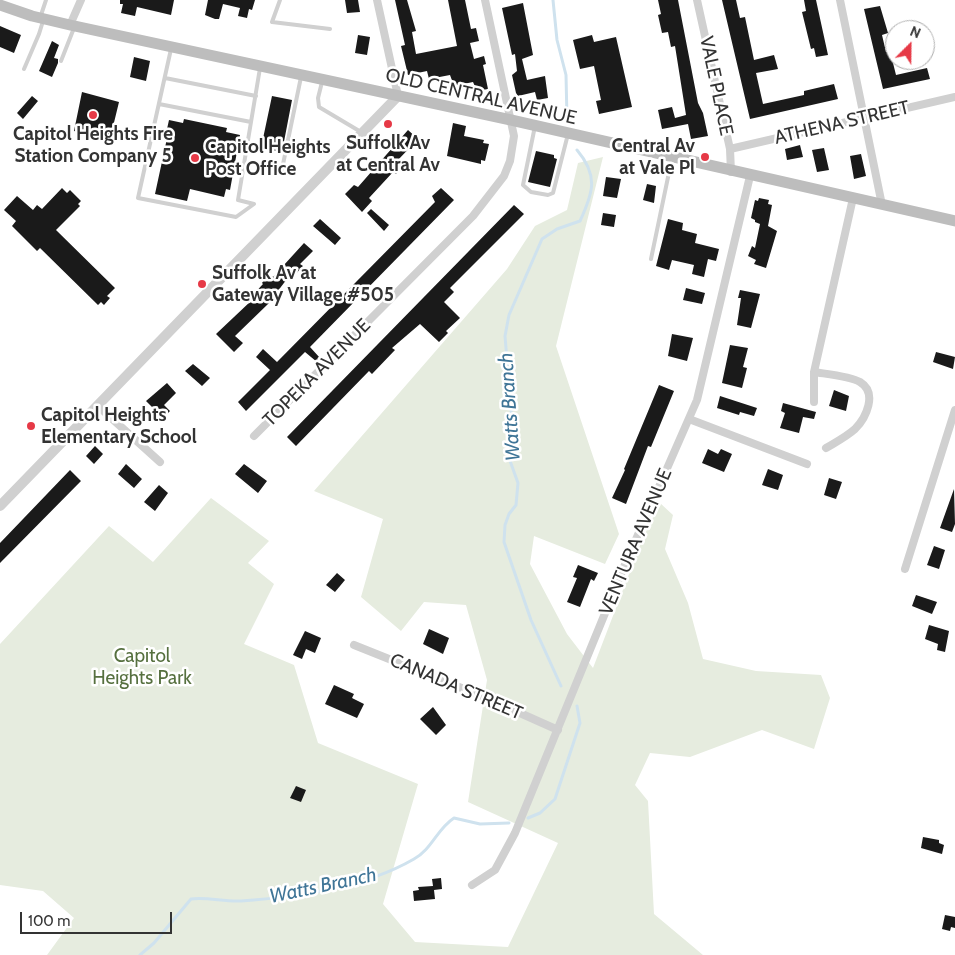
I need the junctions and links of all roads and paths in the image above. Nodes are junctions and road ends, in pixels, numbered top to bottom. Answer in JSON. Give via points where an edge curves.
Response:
{"nodes":[{"id":1,"x":46,"y":0,"type":"edge"},
{"id":2,"x":81,"y":0,"type":"edge"},
{"id":3,"x":280,"y":0,"type":"edge"},
{"id":4,"x":377,"y":0,"type":"edge"},
{"id":5,"x":484,"y":0,"type":"edge"},
{"id":6,"x":697,"y":0,"type":"edge"},
{"id":7,"x":840,"y":0,"type":"edge"},
{"id":8,"x":0,"y":5,"type":"edge"},
{"id":9,"x":42,"y":18,"type":"junction"},
{"id":10,"x":72,"y":25,"type":"junction"},
{"id":11,"x":330,"y":29,"type":"dead end"},
{"id":12,"x":172,"y":47,"type":"junction"},
{"id":13,"x":61,"y":61,"type":"dead end"},
{"id":14,"x":261,"y":66,"type":"junction"},
{"id":15,"x":24,"y":69,"type":"dead end"},
{"id":16,"x":302,"y":75,"type":"junction"},
{"id":17,"x":165,"y":78,"type":"junction"},
{"id":18,"x":322,"y":80,"type":"junction"},
{"id":19,"x":256,"y":96,"type":"junction"},
{"id":20,"x":398,"y":96,"type":"junction"},
{"id":21,"x":955,"y":98,"type":"edge"},
{"id":22,"x":159,"y":104,"type":"junction"},
{"id":23,"x":865,"y":117,"type":"junction"},
{"id":24,"x":511,"y":120,"type":"junction"},
{"id":25,"x":251,"y":122,"type":"junction"},
{"id":26,"x":535,"y":126,"type":"junction"},
{"id":27,"x":363,"y":133,"type":"junction"},
{"id":28,"x":568,"y":134,"type":"junction"},
{"id":29,"x":730,"y":149,"type":"junction"},
{"id":30,"x":672,"y":158,"type":"junction"},
{"id":31,"x":266,"y":172,"type":"dead end"},
{"id":32,"x":731,"y":172,"type":"junction"},
{"id":33,"x":750,"y":176,"type":"junction"},
{"id":34,"x":853,"y":198,"type":"junction"},
{"id":35,"x":882,"y":205,"type":"junction"},
{"id":36,"x":955,"y":221,"type":"edge"},
{"id":37,"x":651,"y":258,"type":"dead end"},
{"id":38,"x":814,"y":372,"type":"junction"},
{"id":39,"x":814,"y":402,"type":"dead end"},
{"id":40,"x":98,"y":406,"type":"junction"},
{"id":41,"x":955,"y":410,"type":"edge"},
{"id":42,"x":689,"y":419,"type":"junction"},
{"id":43,"x":254,"y":436,"type":"dead end"},
{"id":44,"x":826,"y":448,"type":"dead end"},
{"id":45,"x":160,"y":462,"type":"dead end"},
{"id":46,"x":807,"y":464,"type":"dead end"},
{"id":47,"x":0,"y":506,"type":"edge"},
{"id":48,"x":905,"y":569,"type":"dead end"},
{"id":49,"x":354,"y":645,"type":"dead end"},
{"id":50,"x":558,"y":730,"type":"junction"},
{"id":51,"x":472,"y":885,"type":"dead end"}],
"edges":[{"from":1,"to":9,"type":"lane"},
{"from":2,"to":10,"type":"street"},
{"from":3,"to":11,"type":"lane","via":[[272,22]]},
{"from":4,"to":20,"type":"street"},
{"from":5,"to":24,"type":"street","name":"TOPEKA AVENUE"},
{"from":6,"to":29,"type":"street","name":"VALE PLACE"},
{"from":7,"to":23,"type":"street"},
{"from":8,"to":9,"type":"main road","name":"OLD CENTRAL AVENUE"},
{"from":9,"to":10,"type":"main road","name":"OLD CENTRAL AVENUE"},
{"from":9,"to":15,"type":"lane"},
{"from":10,"to":12,"type":"main road","name":"OLD CENTRAL AVENUE"},
{"from":10,"to":13,"type":"lane"},
{"from":12,"to":14,"type":"main road","name":"OLD CENTRAL AVENUE"},
{"from":12,"to":17,"type":"lane"},
{"from":14,"to":16,"type":"main road","name":"OLD CENTRAL AVENUE"},
{"from":14,"to":19,"type":"lane"},
{"from":16,"to":18,"type":"main road","name":"OLD CENTRAL AVENUE"},
{"from":16,"to":31,"type":"lane","via":[[281,174]]},
{"from":17,"to":19,"type":"lane"},
{"from":17,"to":22,"type":"lane"},
{"from":18,"to":20,"type":"main road","name":"OLD CENTRAL AVENUE"},
{"from":18,"to":27,"type":"lane","via":[[319,107]]},
{"from":19,"to":25,"type":"lane"},
{"from":20,"to":24,"type":"main road","name":"OLD CENTRAL AVENUE"},
{"from":20,"to":27,"type":"street"},
{"from":21,"to":23,"type":"street","name":"ATHENA STREET"},
{"from":22,"to":25,"type":"lane"},
{"from":22,"to":25,"type":"lane","via":[[138,198],[236,217],[254,204],[238,200]]},
{"from":23,"to":29,"type":"street","name":"ATHENA STREET"},
{"from":23,"to":35,"type":"street"},
{"from":24,"to":26,"type":"main road","name":"OLD CENTRAL AVENUE"},
{"from":24,"to":43,"type":"street","name":"TOPEKA AVENUE","via":[[514,136],[510,161],[494,191],[417,274]]},
{"from":26,"to":28,"type":"main road","name":"OLD CENTRAL AVENUE"},
{"from":26,"to":28,"type":"lane","via":[[523,185],[531,192],[553,193]]},
{"from":27,"to":40,"type":"street"},
{"from":28,"to":30,"type":"main road","name":"OLD CENTRAL AVENUE"},
{"from":29,"to":32,"type":"street","name":"VALE PLACE"},
{"from":30,"to":32,"type":"main road","name":"OLD CENTRAL AVENUE"},
{"from":30,"to":37,"type":"lane"},
{"from":32,"to":33,"type":"main road","name":"OLD CENTRAL AVENUE"},
{"from":33,"to":34,"type":"main road","name":"OLD CENTRAL AVENUE"},
{"from":33,"to":42,"type":"street","name":"VENTURA AVENUE","via":[[702,382]]},
{"from":34,"to":35,"type":"main road","name":"OLD CENTRAL AVENUE"},
{"from":34,"to":38,"type":"street"},
{"from":35,"to":36,"type":"main road","name":"OLD CENTRAL AVENUE"},
{"from":38,"to":39,"type":"street"},
{"from":38,"to":44,"type":"street","via":[[860,382],[870,397],[864,416],[856,427]]},
{"from":40,"to":45,"type":"street"},
{"from":40,"to":47,"type":"street"},
{"from":41,"to":48,"type":"street"},
{"from":42,"to":46,"type":"street"},
{"from":42,"to":50,"type":"street","name":"VENTURA AVENUE","via":[[626,562]]},
{"from":49,"to":50,"type":"street","name":"CANADA STREET"},
{"from":50,"to":51,"type":"street","name":"VENTURA AVENUE","via":[[500,863]]}]}
